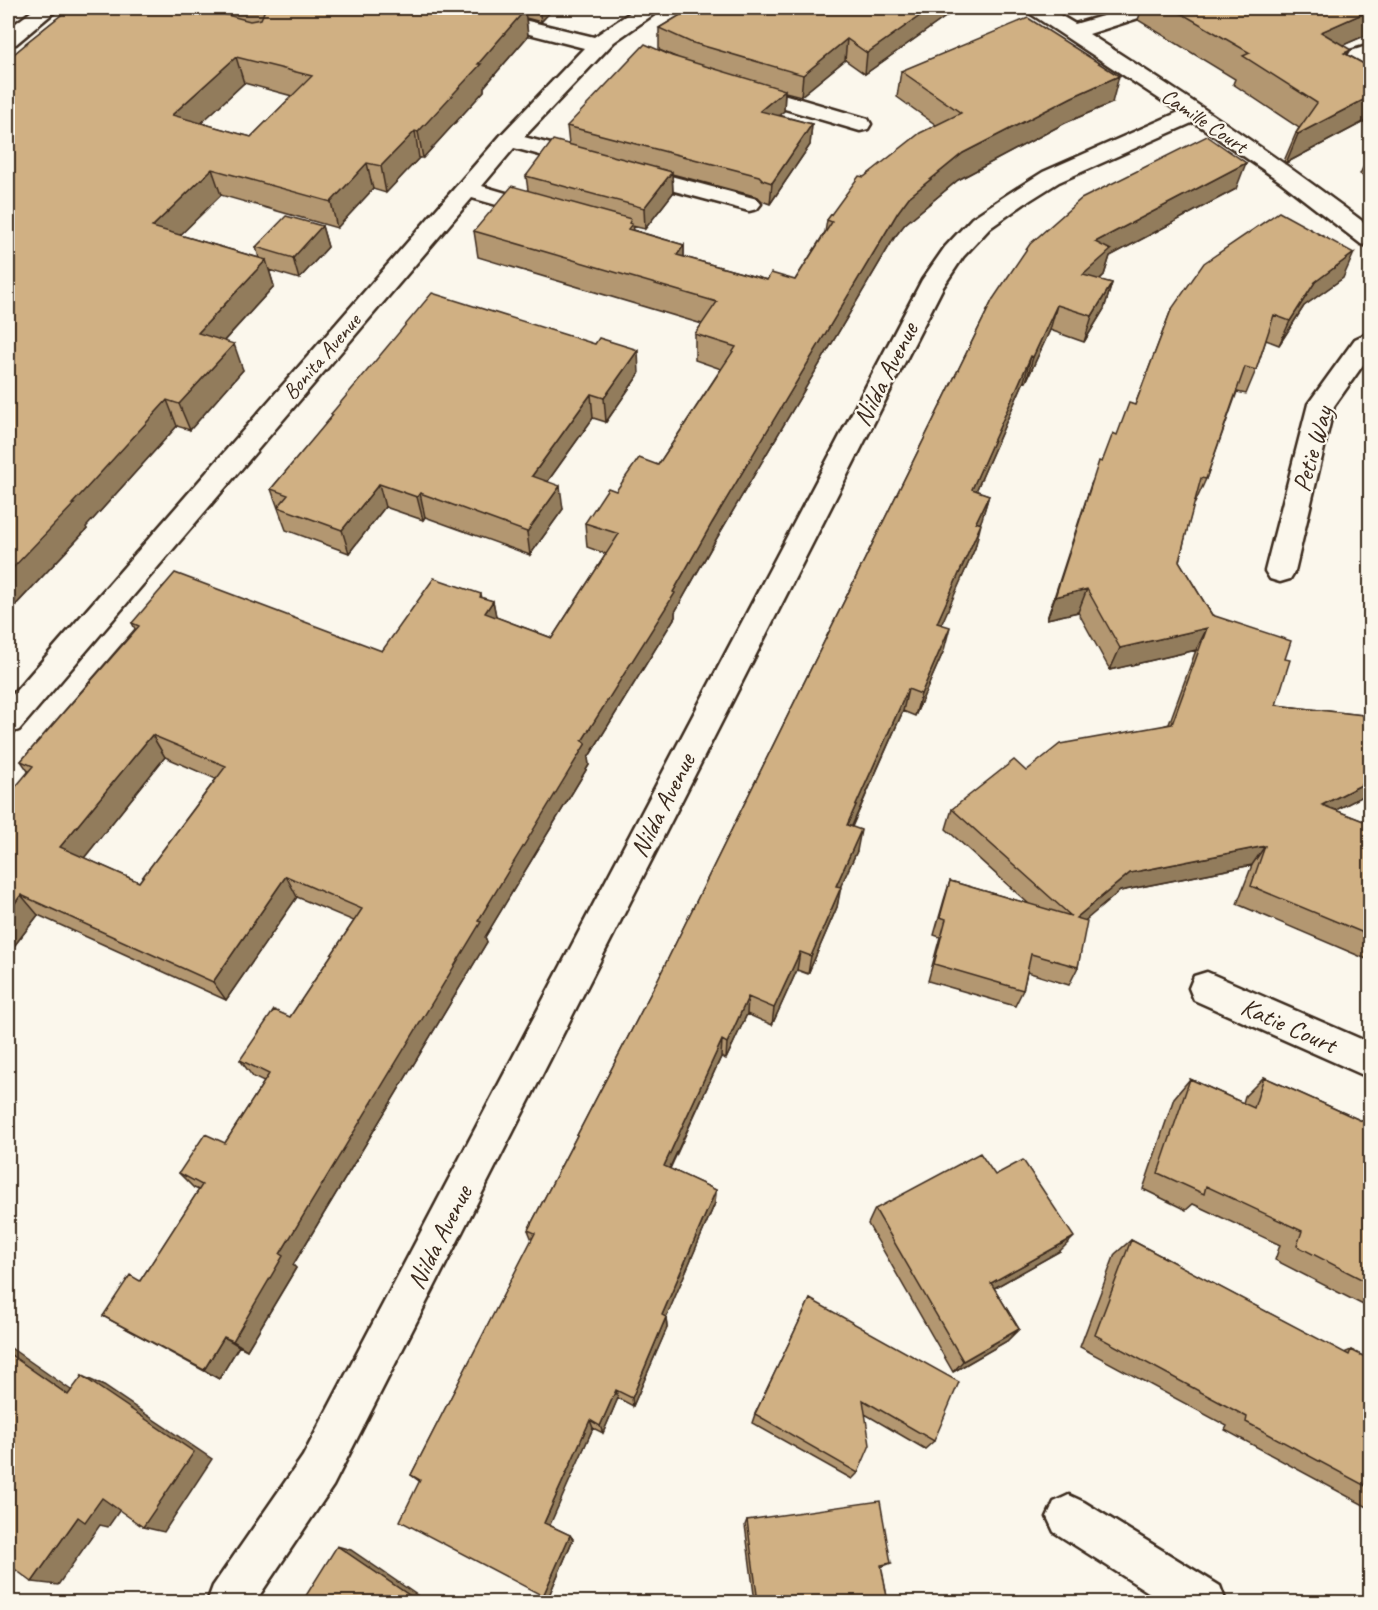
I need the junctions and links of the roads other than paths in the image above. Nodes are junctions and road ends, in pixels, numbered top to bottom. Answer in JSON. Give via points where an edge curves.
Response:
{"nodes":[{"id":1,"x":49,"y":8,"type":"edge"},
{"id":2,"x":451,"y":8,"type":"edge"},
{"id":3,"x":650,"y":8,"type":"edge"},
{"id":4,"x":1035,"y":8,"type":"edge"},
{"id":5,"x":1150,"y":8,"type":"edge"},
{"id":6,"x":1072,"y":32,"type":"junction"},
{"id":7,"x":8,"y":39,"type":"edge"},
{"id":8,"x":602,"y":41,"type":"junction"},
{"id":9,"x":634,"y":48,"type":"dead end"},
{"id":10,"x":1371,"y":51,"type":"edge"},
{"id":11,"x":1371,"y":63,"type":"edge"},
{"id":12,"x":726,"y":84,"type":"edge"},
{"id":13,"x":1196,"y":113,"type":"junction"},
{"id":14,"x":860,"y":124,"type":"dead end"},
{"id":15,"x":509,"y":140,"type":"junction"},
{"id":16,"x":467,"y":189,"type":"junction"},
{"id":17,"x":749,"y":204,"type":"dead end"},
{"id":18,"x":559,"y":215,"type":"edge"},
{"id":19,"x":1371,"y":239,"type":"edge"},
{"id":20,"x":1371,"y":341,"type":"edge"},
{"id":21,"x":1280,"y":571,"type":"dead end"},
{"id":22,"x":8,"y":721,"type":"edge"},
{"id":23,"x":1207,"y":988,"type":"dead end"},
{"id":24,"x":1371,"y":1061,"type":"edge"},
{"id":25,"x":1069,"y":1517,"type":"dead end"},
{"id":26,"x":229,"y":1602,"type":"edge"},
{"id":27,"x":1204,"y":1602,"type":"edge"}],
"edges":[{"from":1,"to":7,"type":"street"},
{"from":2,"to":8,"type":"street"},
{"from":3,"to":8,"type":"street","name":"Bonita Avenue"},
{"from":4,"to":6,"type":"street","name":"Camille Court"},
{"from":5,"to":6,"type":"street"},
{"from":6,"to":13,"type":"street","name":"Camille Court"},
{"from":8,"to":9,"type":"street"},
{"from":8,"to":15,"type":"street","name":"Bonita Avenue"},
{"from":10,"to":11,"type":"street","via":[[1359,57]]},
{"from":12,"to":14,"type":"street"},
{"from":13,"to":19,"type":"street","name":"Camille Court"},
{"from":13,"to":26,"type":"street","name":"Nilda Avenue","via":[[1051,177],[1016,199],[981,223],[954,252],[931,286],[318,1471]]},
{"from":15,"to":16,"type":"street","name":"Bonita Avenue"},
{"from":15,"to":17,"type":"street"},
{"from":16,"to":18,"type":"street"},
{"from":16,"to":22,"type":"street","name":"Bonita Avenue"},
{"from":20,"to":21,"type":"street","name":"Petie Way","via":[[1321,404]]},
{"from":23,"to":24,"type":"street","name":"Katie Court"},
{"from":25,"to":27,"type":"street"}]}
